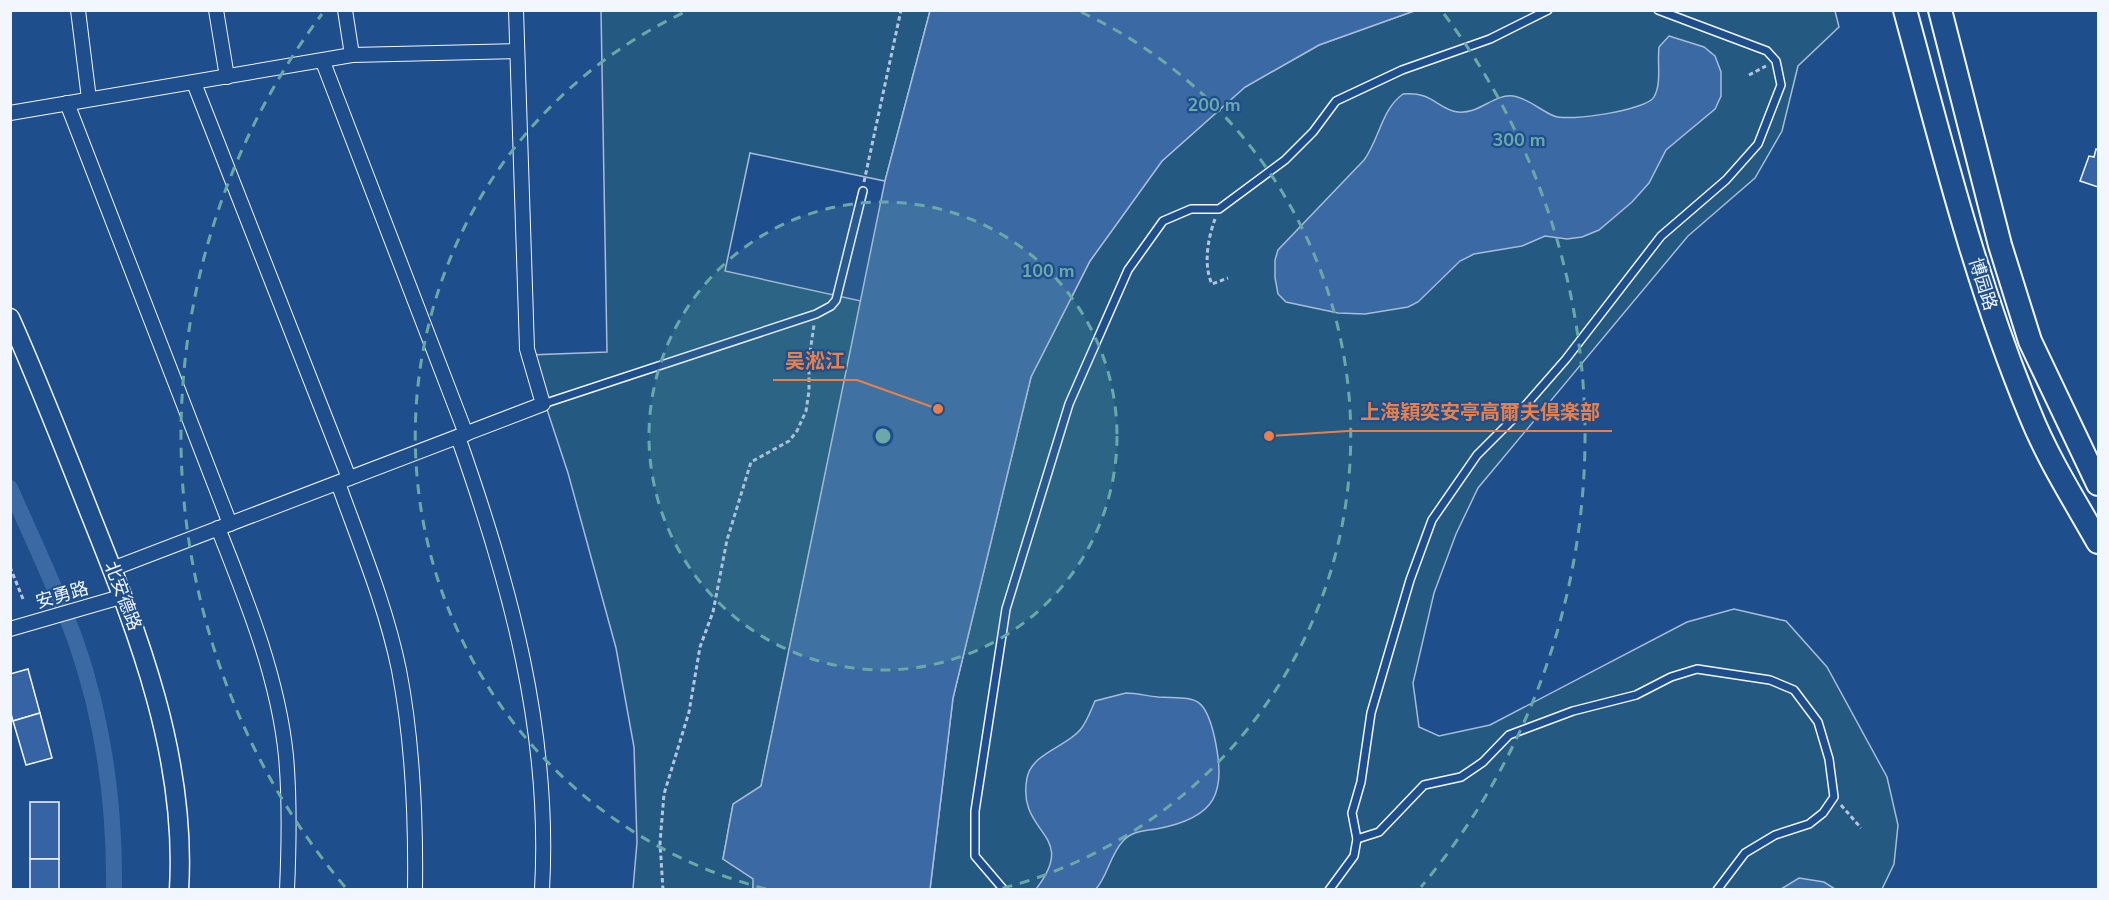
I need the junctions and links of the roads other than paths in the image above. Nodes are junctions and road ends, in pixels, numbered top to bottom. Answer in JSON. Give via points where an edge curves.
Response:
{"nodes":[{"id":1,"x":78,"y":10,"type":"edge"},
{"id":2,"x":216,"y":10,"type":"edge"},
{"id":3,"x":345,"y":10,"type":"edge"},
{"id":4,"x":516,"y":10,"type":"edge"},
{"id":5,"x":1548,"y":10,"type":"edge"},
{"id":6,"x":1658,"y":10,"type":"edge"},
{"id":7,"x":1940,"y":12,"type":"edge"},
{"id":8,"x":1906,"y":15,"type":"edge"},
{"id":9,"x":517,"y":51,"type":"junction"},
{"id":10,"x":352,"y":55,"type":"junction"},
{"id":11,"x":323,"y":62,"type":"junction"},
{"id":12,"x":226,"y":77,"type":"junction"},
{"id":13,"x":194,"y":83,"type":"junction"},
{"id":14,"x":89,"y":99,"type":"junction"},
{"id":15,"x":67,"y":103,"type":"junction"},
{"id":16,"x":10,"y":113,"type":"edge"},
{"id":17,"x":863,"y":191,"type":"road end"},
{"id":18,"x":10,"y":318,"type":"edge"},
{"id":19,"x":543,"y":404,"type":"junction"},
{"id":20,"x":462,"y":435,"type":"junction"},
{"id":21,"x":344,"y":480,"type":"junction"},
{"id":22,"x":2098,"y":484,"type":"edge"},
{"id":23,"x":224,"y":526,"type":"junction"},
{"id":24,"x":2098,"y":542,"type":"edge"},
{"id":25,"x":112,"y":569,"type":"junction"},
{"id":26,"x":124,"y":596,"type":"junction"},
{"id":27,"x":10,"y":628,"type":"edge"},
{"id":28,"x":1357,"y":839,"type":"junction"},
{"id":29,"x":179,"y":890,"type":"edge"},
{"id":30,"x":287,"y":890,"type":"edge"},
{"id":31,"x":416,"y":890,"type":"edge"},
{"id":32,"x":542,"y":890,"type":"edge"},
{"id":33,"x":1004,"y":890,"type":"edge"},
{"id":34,"x":1329,"y":890,"type":"edge"},
{"id":35,"x":1717,"y":890,"type":"edge"}],
"edges":[{"from":1,"to":14,"type":"street"},
{"from":2,"to":12,"type":"street"},
{"from":3,"to":10,"type":"street"},
{"from":4,"to":9,"type":"street"},
{"from":5,"to":33,"type":"lane","via":[[1490,39],[1402,70],[1336,101],[1285,160],[1219,209],[1191,209],[1163,221],[1128,270],[1069,404],[1006,609],[975,811],[975,856]]},
{"from":6,"to":28,"type":"lane","via":[[1767,51],[1776,61],[1781,85],[1758,144],[1726,180],[1661,237],[1566,358],[1477,455],[1432,520],[1371,712],[1353,813]]},
{"from":7,"to":22,"type":"main road","name":"博园路","via":[[2000,245],[2030,341]]},
{"from":8,"to":24,"type":"main road","name":"博园路","via":[[2001,339],[2031,417]]},
{"from":9,"to":10,"type":"street"},
{"from":9,"to":19,"type":"street","via":[[527,349]]},
{"from":10,"to":11,"type":"street"},
{"from":11,"to":12,"type":"street"},
{"from":11,"to":20,"type":"street"},
{"from":12,"to":13,"type":"street"},
{"from":13,"to":14,"type":"street"},
{"from":13,"to":21,"type":"street"},
{"from":14,"to":15,"type":"street"},
{"from":15,"to":16,"type":"street"},
{"from":15,"to":23,"type":"street"},
{"from":17,"to":19,"type":"lane","via":[[836,300],[831,306]]},
{"from":18,"to":25,"type":"street","name":"北安德路"},
{"from":19,"to":20,"type":"street"},
{"from":20,"to":21,"type":"street"},
{"from":20,"to":32,"type":"street","via":[[506,582],[536,720],[543,798]]},
{"from":21,"to":23,"type":"street"},
{"from":21,"to":31,"type":"street","via":[[399,669],[413,783]]},
{"from":23,"to":25,"type":"street"},
{"from":23,"to":30,"type":"street","via":[[280,720],[288,802]]},
{"from":25,"to":26,"type":"street","name":"北安德路"},
{"from":26,"to":27,"type":"street","name":"安勇路"},
{"from":26,"to":29,"type":"street","name":"北安德路","via":[[154,686],[168,751],[178,830]]},
{"from":28,"to":34,"type":"lane","via":[[1354,856]]},
{"from":28,"to":35,"type":"lane","via":[[1379,832],[1424,785],[1461,777],[1483,762],[1509,735],[1573,711],[1636,695],[1697,669],[1770,680],[1794,690],[1818,723],[1829,759],[1834,796],[1823,813],[1809,824],[1775,835],[1745,853]]}]}
